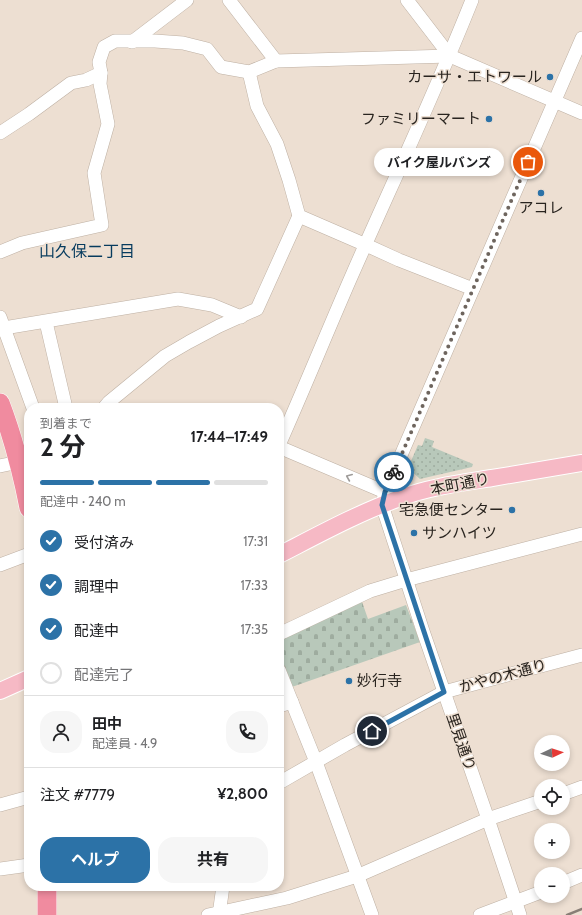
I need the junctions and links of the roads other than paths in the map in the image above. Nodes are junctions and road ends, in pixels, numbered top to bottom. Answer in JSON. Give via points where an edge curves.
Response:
{"nodes":[{"id":1,"x":187,"y":0,"type":"edge"},
{"id":2,"x":229,"y":0,"type":"edge"},
{"id":3,"x":407,"y":0,"type":"edge"},
{"id":4,"x":472,"y":0,"type":"edge"},
{"id":5,"x":582,"y":38,"type":"edge"},
{"id":6,"x":132,"y":42,"type":"junction"},
{"id":7,"x":450,"y":56,"type":"junction"},
{"id":8,"x":276,"y":61,"type":"junction"},
{"id":9,"x":249,"y":72,"type":"junction"},
{"id":10,"x":101,"y":73,"type":"junction"},
{"id":11,"x":554,"y":101,"type":"junction"},
{"id":12,"x":582,"y":113,"type":"edge"},
{"id":13,"x":0,"y":133,"type":"edge"},
{"id":14,"x":299,"y":216,"type":"junction"},
{"id":15,"x":366,"y":245,"type":"junction"},
{"id":16,"x":0,"y":252,"type":"edge"},
{"id":17,"x":473,"y":289,"type":"junction"},
{"id":18,"x":241,"y":317,"type":"junction"},
{"id":19,"x":46,"y":322,"type":"junction"},
{"id":20,"x":1,"y":325,"type":"edge"},
{"id":21,"x":0,"y":403,"type":"edge"},
{"id":22,"x":31,"y":403,"type":"edge"},
{"id":23,"x":65,"y":403,"type":"edge"},
{"id":24,"x":108,"y":403,"type":"edge"},
{"id":25,"x":284,"y":434,"type":"edge"},
{"id":26,"x":284,"y":448,"type":"edge"},
{"id":27,"x":24,"y":461,"type":"edge"},
{"id":28,"x":582,"y":463,"type":"edge"},
{"id":29,"x":0,"y":466,"type":"edge"},
{"id":30,"x":384,"y":498,"type":"junction"},
{"id":31,"x":582,"y":534,"type":"edge"},
{"id":32,"x":284,"y":553,"type":"edge"},
{"id":33,"x":24,"y":556,"type":"edge"},
{"id":34,"x":0,"y":565,"type":"edge"},
{"id":35,"x":406,"y":580,"type":"junction"},
{"id":36,"x":284,"y":632,"type":"edge"},
{"id":37,"x":582,"y":655,"type":"edge"},
{"id":38,"x":24,"y":680,"type":"edge"},
{"id":39,"x":0,"y":691,"type":"edge"},
{"id":40,"x":444,"y":692,"type":"junction"},
{"id":41,"x":285,"y":704,"type":"edge"},
{"id":42,"x":316,"y":762,"type":"junction"},
{"id":43,"x":284,"y":780,"type":"edge"},
{"id":44,"x":582,"y":787,"type":"edge"},
{"id":45,"x":570,"y":791,"type":"edge"},
{"id":46,"x":24,"y":798,"type":"edge"},
{"id":47,"x":534,"y":803,"type":"edge"},
{"id":48,"x":0,"y":805,"type":"edge"},
{"id":49,"x":488,"y":819,"type":"junction"},
{"id":50,"x":24,"y":867,"type":"edge"},
{"id":51,"x":0,"y":869,"type":"edge"},
{"id":52,"x":358,"y":876,"type":"junction"},
{"id":53,"x":582,"y":876,"type":"edge"},
{"id":54,"x":570,"y":880,"type":"edge"},
{"id":55,"x":47,"y":891,"type":"edge"},
{"id":56,"x":222,"y":891,"type":"edge"},
{"id":57,"x":534,"y":895,"type":"edge"},
{"id":58,"x":516,"y":902,"type":"junction"},
{"id":59,"x":215,"y":914,"type":"edge"},
{"id":60,"x":47,"y":915,"type":"edge"},
{"id":61,"x":372,"y":915,"type":"edge"},
{"id":62,"x":480,"y":915,"type":"edge"},
{"id":63,"x":520,"y":915,"type":"edge"}],
"edges":[{"from":1,"to":6,"type":"street"},
{"from":2,"to":8,"type":"street"},
{"from":3,"to":7,"type":"street"},
{"from":4,"to":7,"type":"street"},
{"from":5,"to":11,"type":"street"},
{"from":6,"to":9,"type":"street","via":[[183,43],[207,49],[221,67]]},
{"from":6,"to":10,"type":"street","via":[[114,41],[104,47],[99,62]]},
{"from":7,"to":8,"type":"street"},
{"from":7,"to":11,"type":"street"},
{"from":7,"to":15,"type":"street"},
{"from":8,"to":9,"type":"street"},
{"from":9,"to":14,"type":"street","via":[[257,106],[277,144]]},
{"from":10,"to":13,"type":"street","via":[[71,83]]},
{"from":10,"to":16,"type":"street","via":[[100,84],[108,124],[94,173],[102,226],[22,243]]},
{"from":11,"to":12,"type":"street"},
{"from":11,"to":17,"type":"street"},
{"from":14,"to":15,"type":"street"},
{"from":14,"to":18,"type":"street","via":[[257,309]]},
{"from":15,"to":17,"type":"street"},
{"from":15,"to":25,"type":"street"},
{"from":17,"to":30,"type":"street"},
{"from":18,"to":19,"type":"street","via":[[212,305],[178,299]]},
{"from":18,"to":24,"type":"street","via":[[219,326],[166,356]]},
{"from":19,"to":20,"type":"street"},
{"from":19,"to":23,"type":"street"},
{"from":20,"to":22,"type":"street"},
{"from":21,"to":27,"type":"highway"},
{"from":30,"to":26,"type":"street","one_way":true},
{"from":27,"to":29,"type":"street"},
{"from":28,"to":30,"type":"main road","name":"本町通り"},
{"from":30,"to":32,"type":"main road","name":"本町通り","via":[[355,517]]},
{"from":30,"to":35,"type":"street","name":"里見通り"},
{"from":31,"to":35,"type":"street"},
{"from":33,"to":34,"type":"street"},
{"from":35,"to":36,"type":"street","via":[[370,591]]},
{"from":35,"to":40,"type":"street","name":"里見通り"},
{"from":37,"to":40,"type":"street","name":"かやの木通り"},
{"from":38,"to":39,"type":"main road"},
{"from":40,"to":42,"type":"street","name":"かやの木通り"},
{"from":40,"to":49,"type":"street","name":"里見通り"},
{"from":41,"to":42,"type":"street"},
{"from":42,"to":43,"type":"street","name":"かやの木通り"},
{"from":42,"to":52,"type":"street"},
{"from":44,"to":45,"type":"street"},
{"from":46,"to":48,"type":"street"},
{"from":47,"to":49,"type":"street"},
{"from":49,"to":52,"type":"street"},
{"from":49,"to":58,"type":"street","name":"里見通り"},
{"from":50,"to":51,"type":"street"},
{"from":52,"to":59,"type":"street","via":[[287,898]]},
{"from":52,"to":61,"type":"street"},
{"from":53,"to":54,"type":"street"},
{"from":55,"to":60,"type":"highway"},
{"from":56,"to":59,"type":"street"},
{"from":57,"to":58,"type":"street"},
{"from":58,"to":62,"type":"street"},
{"from":58,"to":63,"type":"street","name":"里見通り"}]}
